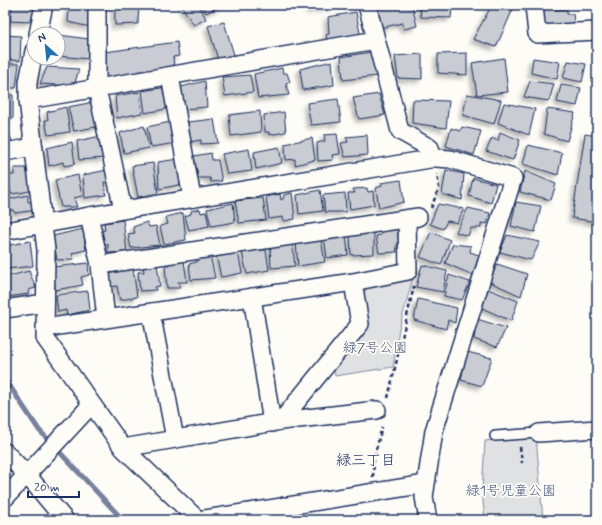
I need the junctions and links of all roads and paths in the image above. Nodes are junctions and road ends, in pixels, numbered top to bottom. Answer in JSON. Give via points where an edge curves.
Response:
{"nodes":[{"id":1,"x":44,"y":5,"type":"edge"},
{"id":2,"x":97,"y":5,"type":"edge"},
{"id":3,"x":366,"y":5,"type":"edge"},
{"id":4,"x":534,"y":5,"type":"edge"},
{"id":5,"x":40,"y":26,"type":"edge"},
{"id":6,"x":597,"y":31,"type":"edge"},
{"id":7,"x":376,"y":40,"type":"junction"},
{"id":8,"x":31,"y":66,"type":"edge"},
{"id":9,"x":170,"y":76,"type":"junction"},
{"id":10,"x":97,"y":88,"type":"junction"},
{"id":11,"x":28,"y":100,"type":"junction"},
{"id":12,"x":34,"y":147,"type":"junction"},
{"id":13,"x":5,"y":152,"type":"edge"},
{"id":14,"x":432,"y":155,"type":"junction"},
{"id":15,"x":192,"y":198,"type":"junction"},
{"id":16,"x":123,"y":210,"type":"junction"},
{"id":17,"x":419,"y":215,"type":"junction"},
{"id":18,"x":89,"y":216,"type":"junction"},
{"id":19,"x":43,"y":223,"type":"junction"},
{"id":20,"x":5,"y":231,"type":"edge"},
{"id":21,"x":100,"y":265,"type":"junction"},
{"id":22,"x":353,"y":282,"type":"junction"},
{"id":23,"x":414,"y":285,"type":"dead end"},
{"id":24,"x":252,"y":297,"type":"junction"},
{"id":25,"x":46,"y":303,"type":"junction"},
{"id":26,"x":5,"y":310,"type":"edge"},
{"id":27,"x":151,"y":312,"type":"junction"},
{"id":28,"x":106,"y":318,"type":"junction"},
{"id":29,"x":45,"y":328,"type":"junction"},
{"id":30,"x":92,"y":404,"type":"junction"},
{"id":31,"x":383,"y":410,"type":"junction"},
{"id":32,"x":277,"y":422,"type":"junction"},
{"id":33,"x":597,"y":428,"type":"edge"},
{"id":34,"x":539,"y":433,"type":"joint"},
{"id":35,"x":495,"y":436,"type":"dead end"},
{"id":36,"x":175,"y":439,"type":"junction"},
{"id":37,"x":123,"y":448,"type":"junction"},
{"id":38,"x":5,"y":452,"type":"edge"},
{"id":39,"x":27,"y":475,"type":"junction"},
{"id":40,"x":426,"y":484,"type":"junction"},
{"id":41,"x":373,"y":492,"type":"junction"},
{"id":42,"x":5,"y":498,"type":"edge"},
{"id":43,"x":285,"y":513,"type":"edge"},
{"id":44,"x":65,"y":520,"type":"edge"},
{"id":45,"x":198,"y":520,"type":"edge"},
{"id":46,"x":428,"y":520,"type":"edge"}],
"edges":[{"from":1,"to":5,"type":"street"},
{"from":2,"to":10,"type":"street"},
{"from":3,"to":7,"type":"street"},
{"from":4,"to":6,"type":"street","via":[[536,34]]},
{"from":7,"to":9,"type":"street"},
{"from":7,"to":14,"type":"street","via":[[400,131]]},
{"from":8,"to":11,"type":"street"},
{"from":9,"to":10,"type":"street"},
{"from":9,"to":15,"type":"street"},
{"from":10,"to":11,"type":"street"},
{"from":10,"to":16,"type":"street"},
{"from":11,"to":12,"type":"street"},
{"from":12,"to":13,"type":"street"},
{"from":12,"to":19,"type":"street"},
{"from":14,"to":15,"type":"street"},
{"from":14,"to":17,"type":"path","via":[[439,188]]},
{"from":14,"to":40,"type":"street","via":[[513,178],[434,432]]},
{"from":15,"to":16,"type":"street"},
{"from":16,"to":18,"type":"street"},
{"from":17,"to":21,"type":"street"},
{"from":17,"to":22,"type":"street","via":[[408,271]]},
{"from":18,"to":19,"type":"street"},
{"from":18,"to":21,"type":"street"},
{"from":19,"to":20,"type":"street"},
{"from":19,"to":25,"type":"street"},
{"from":21,"to":28,"type":"street"},
{"from":22,"to":24,"type":"street"},
{"from":22,"to":32,"type":"street","via":[[360,324]]},
{"from":23,"to":31,"type":"path"},
{"from":24,"to":27,"type":"street"},
{"from":24,"to":32,"type":"street"},
{"from":25,"to":26,"type":"street"},
{"from":25,"to":29,"type":"street"},
{"from":27,"to":28,"type":"street"},
{"from":27,"to":36,"type":"street"},
{"from":28,"to":29,"type":"street"},
{"from":29,"to":30,"type":"street","via":[[45,338]]},
{"from":30,"to":37,"type":"street"},
{"from":30,"to":39,"type":"street"},
{"from":31,"to":32,"type":"street"},
{"from":31,"to":41,"type":"path","via":[[374,457]]},
{"from":32,"to":36,"type":"street"},
{"from":33,"to":34,"type":"street"},
{"from":34,"to":35,"type":"lane"},
{"from":36,"to":37,"type":"street"},
{"from":37,"to":45,"type":"street"},
{"from":38,"to":39,"type":"street"},
{"from":39,"to":42,"type":"street"},
{"from":39,"to":44,"type":"street"},
{"from":40,"to":41,"type":"street"},
{"from":40,"to":46,"type":"street","via":[[424,497]]},
{"from":41,"to":43,"type":"street"},
{"from":43,"to":45,"type":"street"}]}
